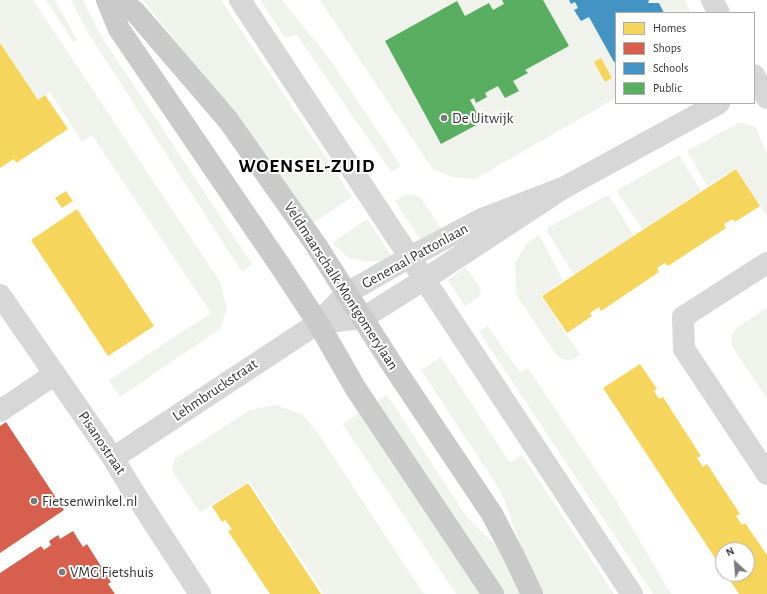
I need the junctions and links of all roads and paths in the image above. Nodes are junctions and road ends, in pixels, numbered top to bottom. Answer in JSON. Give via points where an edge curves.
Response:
{"nodes":[{"id":1,"x":107,"y":0,"type":"edge"},
{"id":2,"x":121,"y":0,"type":"edge"},
{"id":3,"x":240,"y":0,"type":"edge"},
{"id":4,"x":712,"y":0,"type":"edge"},
{"id":5,"x":718,"y":12,"type":"edge"},
{"id":6,"x":717,"y":104,"type":"edge"},
{"id":7,"x":565,"y":187,"type":"junction"},
{"id":8,"x":410,"y":257,"type":"junction"},
{"id":9,"x":767,"y":263,"type":"edge"},
{"id":10,"x":425,"y":279,"type":"junction"},
{"id":11,"x":347,"y":293,"type":"junction"},
{"id":12,"x":0,"y":295,"type":"edge"},
{"id":13,"x":362,"y":318,"type":"junction"},
{"id":14,"x":318,"y":323,"type":"junction"},
{"id":15,"x":55,"y":374,"type":"junction"},
{"id":16,"x":0,"y":410,"type":"edge"},
{"id":17,"x":113,"y":458,"type":"junction"},
{"id":18,"x":767,"y":474,"type":"edge"},
{"id":19,"x":200,"y":594,"type":"edge"},
{"id":20,"x":493,"y":594,"type":"edge"},
{"id":21,"x":532,"y":594,"type":"edge"},
{"id":22,"x":632,"y":594,"type":"edge"}],
"edges":[{"from":1,"to":14,"type":"main road","via":[[119,29]]},
{"from":2,"to":11,"type":"main road","name":"Veldmaarschalk Montgomerylaan","via":[[136,13],[228,120]]},
{"from":3,"to":8,"type":"street"},
{"from":4,"to":5,"type":"street"},
{"from":6,"to":7,"type":"street","name":"Generaal Pattonlaan"},
{"from":7,"to":8,"type":"street","name":"Generaal Pattonlaan","via":[[482,219]]},
{"from":7,"to":10,"type":"street","name":"Generaal Pattonlaan"},
{"from":8,"to":10,"type":"street"},
{"from":8,"to":11,"type":"street","name":"Generaal Pattonlaan"},
{"from":9,"to":18,"type":"street","via":[[683,317],[684,349]]},
{"from":10,"to":13,"type":"street","name":"Generaal Pattonlaan"},
{"from":10,"to":22,"type":"street"},
{"from":11,"to":13,"type":"main road","name":"Veldmaarschalk Montgomerylaan"},
{"from":11,"to":14,"type":"street","name":"Generaal Pattonlaan"},
{"from":12,"to":15,"type":"street","name":"Pisanostraat"},
{"from":13,"to":14,"type":"street","name":"Generaal Pattonlaan"},
{"from":13,"to":21,"type":"main road","name":"Veldmaarschalk Montgomerylaan","via":[[492,514]]},
{"from":14,"to":17,"type":"street","name":"Lehmbruckstraat"},
{"from":14,"to":20,"type":"main road","via":[[356,389]]},
{"from":15,"to":16,"type":"street"},
{"from":15,"to":17,"type":"street","name":"Pisanostraat"},
{"from":17,"to":19,"type":"street","name":"Pisanostraat"}]}
